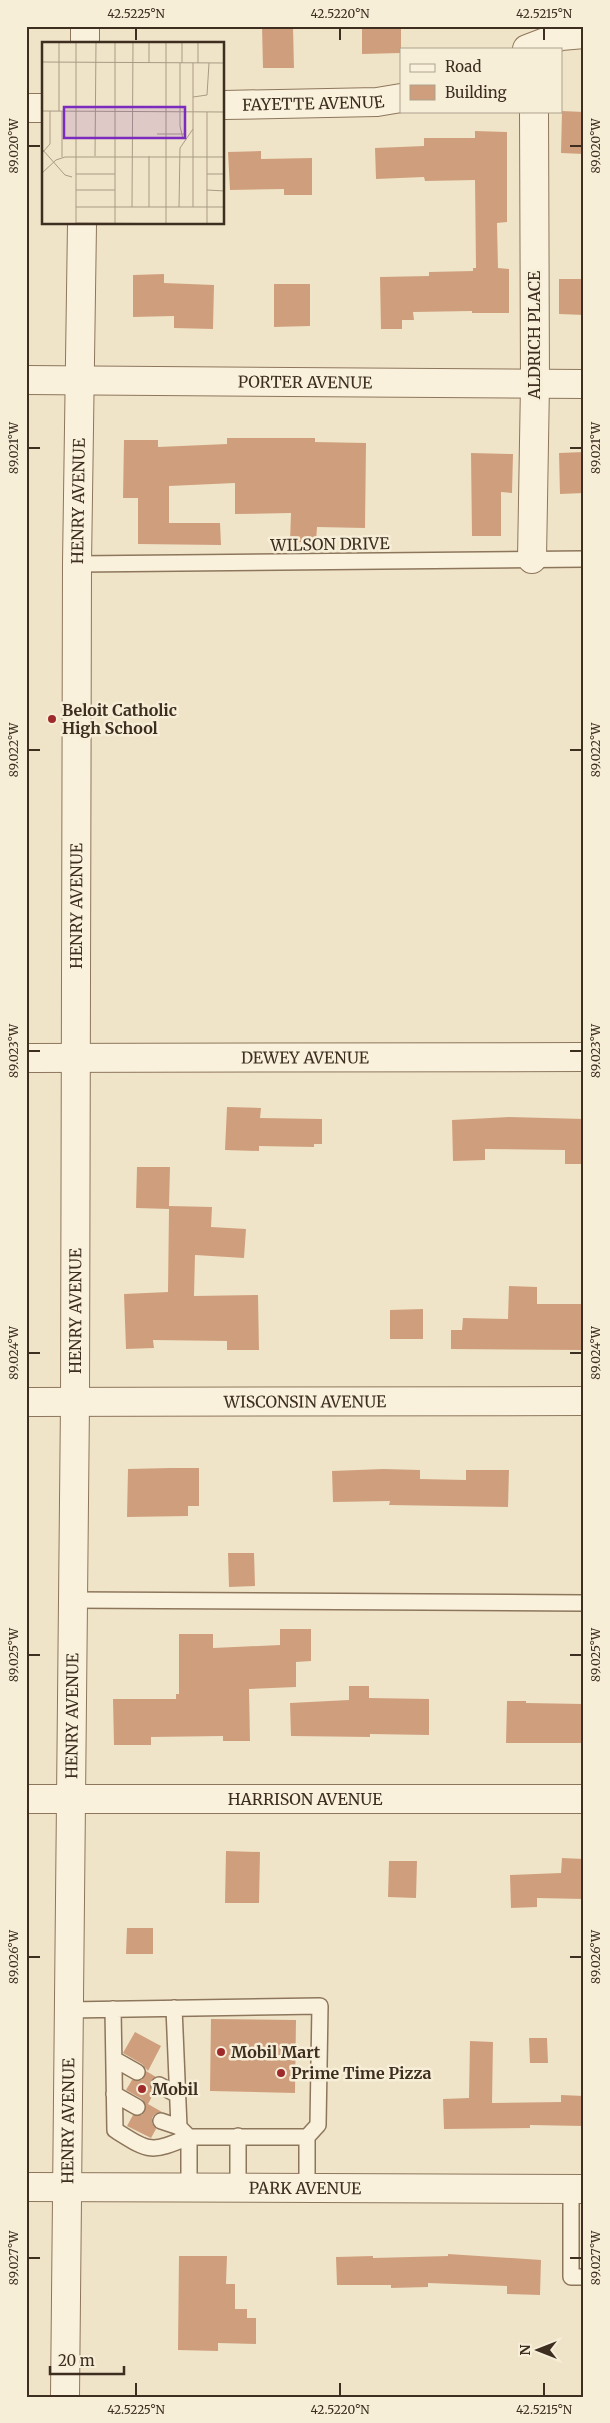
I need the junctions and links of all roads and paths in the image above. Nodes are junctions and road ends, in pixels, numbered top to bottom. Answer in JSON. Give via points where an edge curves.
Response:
{"nodes":[{"id":1,"x":85,"y":26,"type":"edge"},
{"id":2,"x":584,"y":34,"type":"edge"},
{"id":3,"x":85,"y":42,"type":"edge"},
{"id":4,"x":532,"y":42,"type":"edge"},
{"id":5,"x":400,"y":98,"type":"edge"},
{"id":6,"x":225,"y":105,"type":"edge"},
{"id":7,"x":26,"y":108,"type":"edge"},
{"id":8,"x":42,"y":108,"type":"edge"},
{"id":9,"x":534,"y":112,"type":"edge"},
{"id":10,"x":82,"y":225,"type":"edge"},
{"id":11,"x":26,"y":380,"type":"edge"},
{"id":12,"x":79,"y":380,"type":"junction"},
{"id":13,"x":535,"y":384,"type":"junction"},
{"id":14,"x":584,"y":384,"type":"edge"},
{"id":15,"x":532,"y":559,"type":"junction"},
{"id":16,"x":584,"y":559,"type":"edge"},
{"id":17,"x":77,"y":564,"type":"junction"},
{"id":18,"x":584,"y":1057,"type":"edge"},
{"id":19,"x":26,"y":1058,"type":"edge"},
{"id":20,"x":76,"y":1058,"type":"junction"},
{"id":21,"x":584,"y":1401,"type":"edge"},
{"id":22,"x":26,"y":1402,"type":"edge"},
{"id":23,"x":74,"y":1402,"type":"junction"},
{"id":24,"x":72,"y":1600,"type":"junction"},
{"id":25,"x":584,"y":1603,"type":"edge"},
{"id":26,"x":26,"y":1799,"type":"edge"},
{"id":27,"x":70,"y":1799,"type":"junction"},
{"id":28,"x":584,"y":1799,"type":"edge"},
{"id":29,"x":174,"y":2008,"type":"junction"},
{"id":30,"x":113,"y":2009,"type":"junction"},
{"id":31,"x":68,"y":2010,"type":"junction"},
{"id":32,"x":114,"y":2059,"type":"junction"},
{"id":33,"x":136,"y":2072,"type":"dead end"},
{"id":34,"x":159,"y":2084,"type":"dead end"},
{"id":35,"x":114,"y":2094,"type":"junction"},
{"id":36,"x":178,"y":2095,"type":"junction"},
{"id":37,"x":137,"y":2108,"type":"dead end"},
{"id":38,"x":161,"y":2121,"type":"dead end"},
{"id":39,"x":184,"y":2132,"type":"junction"},
{"id":40,"x":238,"y":2136,"type":"junction"},
{"id":41,"x":307,"y":2137,"type":"junction"},
{"id":42,"x":66,"y":2186,"type":"junction"},
{"id":43,"x":26,"y":2187,"type":"edge"},
{"id":44,"x":189,"y":2187,"type":"junction"},
{"id":45,"x":238,"y":2187,"type":"junction"},
{"id":46,"x":307,"y":2188,"type":"junction"},
{"id":47,"x":578,"y":2189,"type":"edge"},
{"id":48,"x":584,"y":2277,"type":"edge"},
{"id":49,"x":64,"y":2397,"type":"edge"}],
"edges":[{"from":1,"to":3,"type":"street"},
{"from":2,"to":4,"type":"street"},
{"from":5,"to":6,"type":"street","name":"FAYETTE AVENUE","via":[[377,102]]},
{"from":7,"to":8,"type":"street"},
{"from":9,"to":13,"type":"street","name":"ALDRICH PLACE"},
{"from":10,"to":12,"type":"street","name":"HENRY AVENUE"},
{"from":11,"to":12,"type":"street","name":"PORTER AVENUE"},
{"from":12,"to":13,"type":"street","name":"PORTER AVENUE"},
{"from":12,"to":17,"type":"street","name":"HENRY AVENUE"},
{"from":13,"to":14,"type":"street","name":"PORTER AVENUE"},
{"from":13,"to":15,"type":"street","name":"ALDRICH PLACE"},
{"from":15,"to":16,"type":"lane","name":"WILSON DRIVE"},
{"from":15,"to":17,"type":"lane","name":"WILSON DRIVE"},
{"from":17,"to":20,"type":"street","name":"HENRY AVENUE"},
{"from":18,"to":20,"type":"street","name":"DEWEY AVENUE"},
{"from":19,"to":20,"type":"street","name":"DEWEY AVENUE"},
{"from":20,"to":23,"type":"street","name":"HENRY AVENUE"},
{"from":21,"to":23,"type":"street","name":"WISCONSIN AVENUE"},
{"from":22,"to":23,"type":"street","name":"WISCONSIN AVENUE"},
{"from":23,"to":24,"type":"street","name":"HENRY AVENUE"},
{"from":24,"to":25,"type":"lane"},
{"from":24,"to":27,"type":"street","name":"HENRY AVENUE"},
{"from":26,"to":27,"type":"street","name":"HARRISON AVENUE"},
{"from":27,"to":28,"type":"street","name":"HARRISON AVENUE"},
{"from":27,"to":31,"type":"street","name":"HENRY AVENUE"},
{"from":29,"to":30,"type":"lane"},
{"from":29,"to":36,"type":"lane"},
{"from":29,"to":41,"type":"lane","via":[[320,2006],[318,2125]]},
{"from":30,"to":31,"type":"lane"},
{"from":30,"to":32,"type":"lane"},
{"from":31,"to":42,"type":"street","name":"HENRY AVENUE"},
{"from":32,"to":33,"type":"lane"},
{"from":32,"to":35,"type":"lane"},
{"from":34,"to":36,"type":"lane"},
{"from":35,"to":37,"type":"lane"},
{"from":35,"to":39,"type":"lane","via":[[115,2130],[144,2148],[160,2148]]},
{"from":36,"to":39,"type":"lane"},
{"from":38,"to":39,"type":"lane"},
{"from":39,"to":40,"type":"lane"},
{"from":39,"to":44,"type":"lane"},
{"from":40,"to":41,"type":"lane"},
{"from":40,"to":45,"type":"lane"},
{"from":41,"to":46,"type":"lane"},
{"from":42,"to":43,"type":"street","name":"PARK AVENUE"},
{"from":42,"to":44,"type":"street","name":"PARK AVENUE"},
{"from":42,"to":49,"type":"street","name":"HENRY AVENUE"},
{"from":44,"to":45,"type":"street","name":"PARK AVENUE"},
{"from":45,"to":46,"type":"street","name":"PARK AVENUE"},
{"from":46,"to":47,"type":"street","name":"PARK AVENUE"},
{"from":47,"to":48,"type":"lane","via":[[571,2277]]}]}
